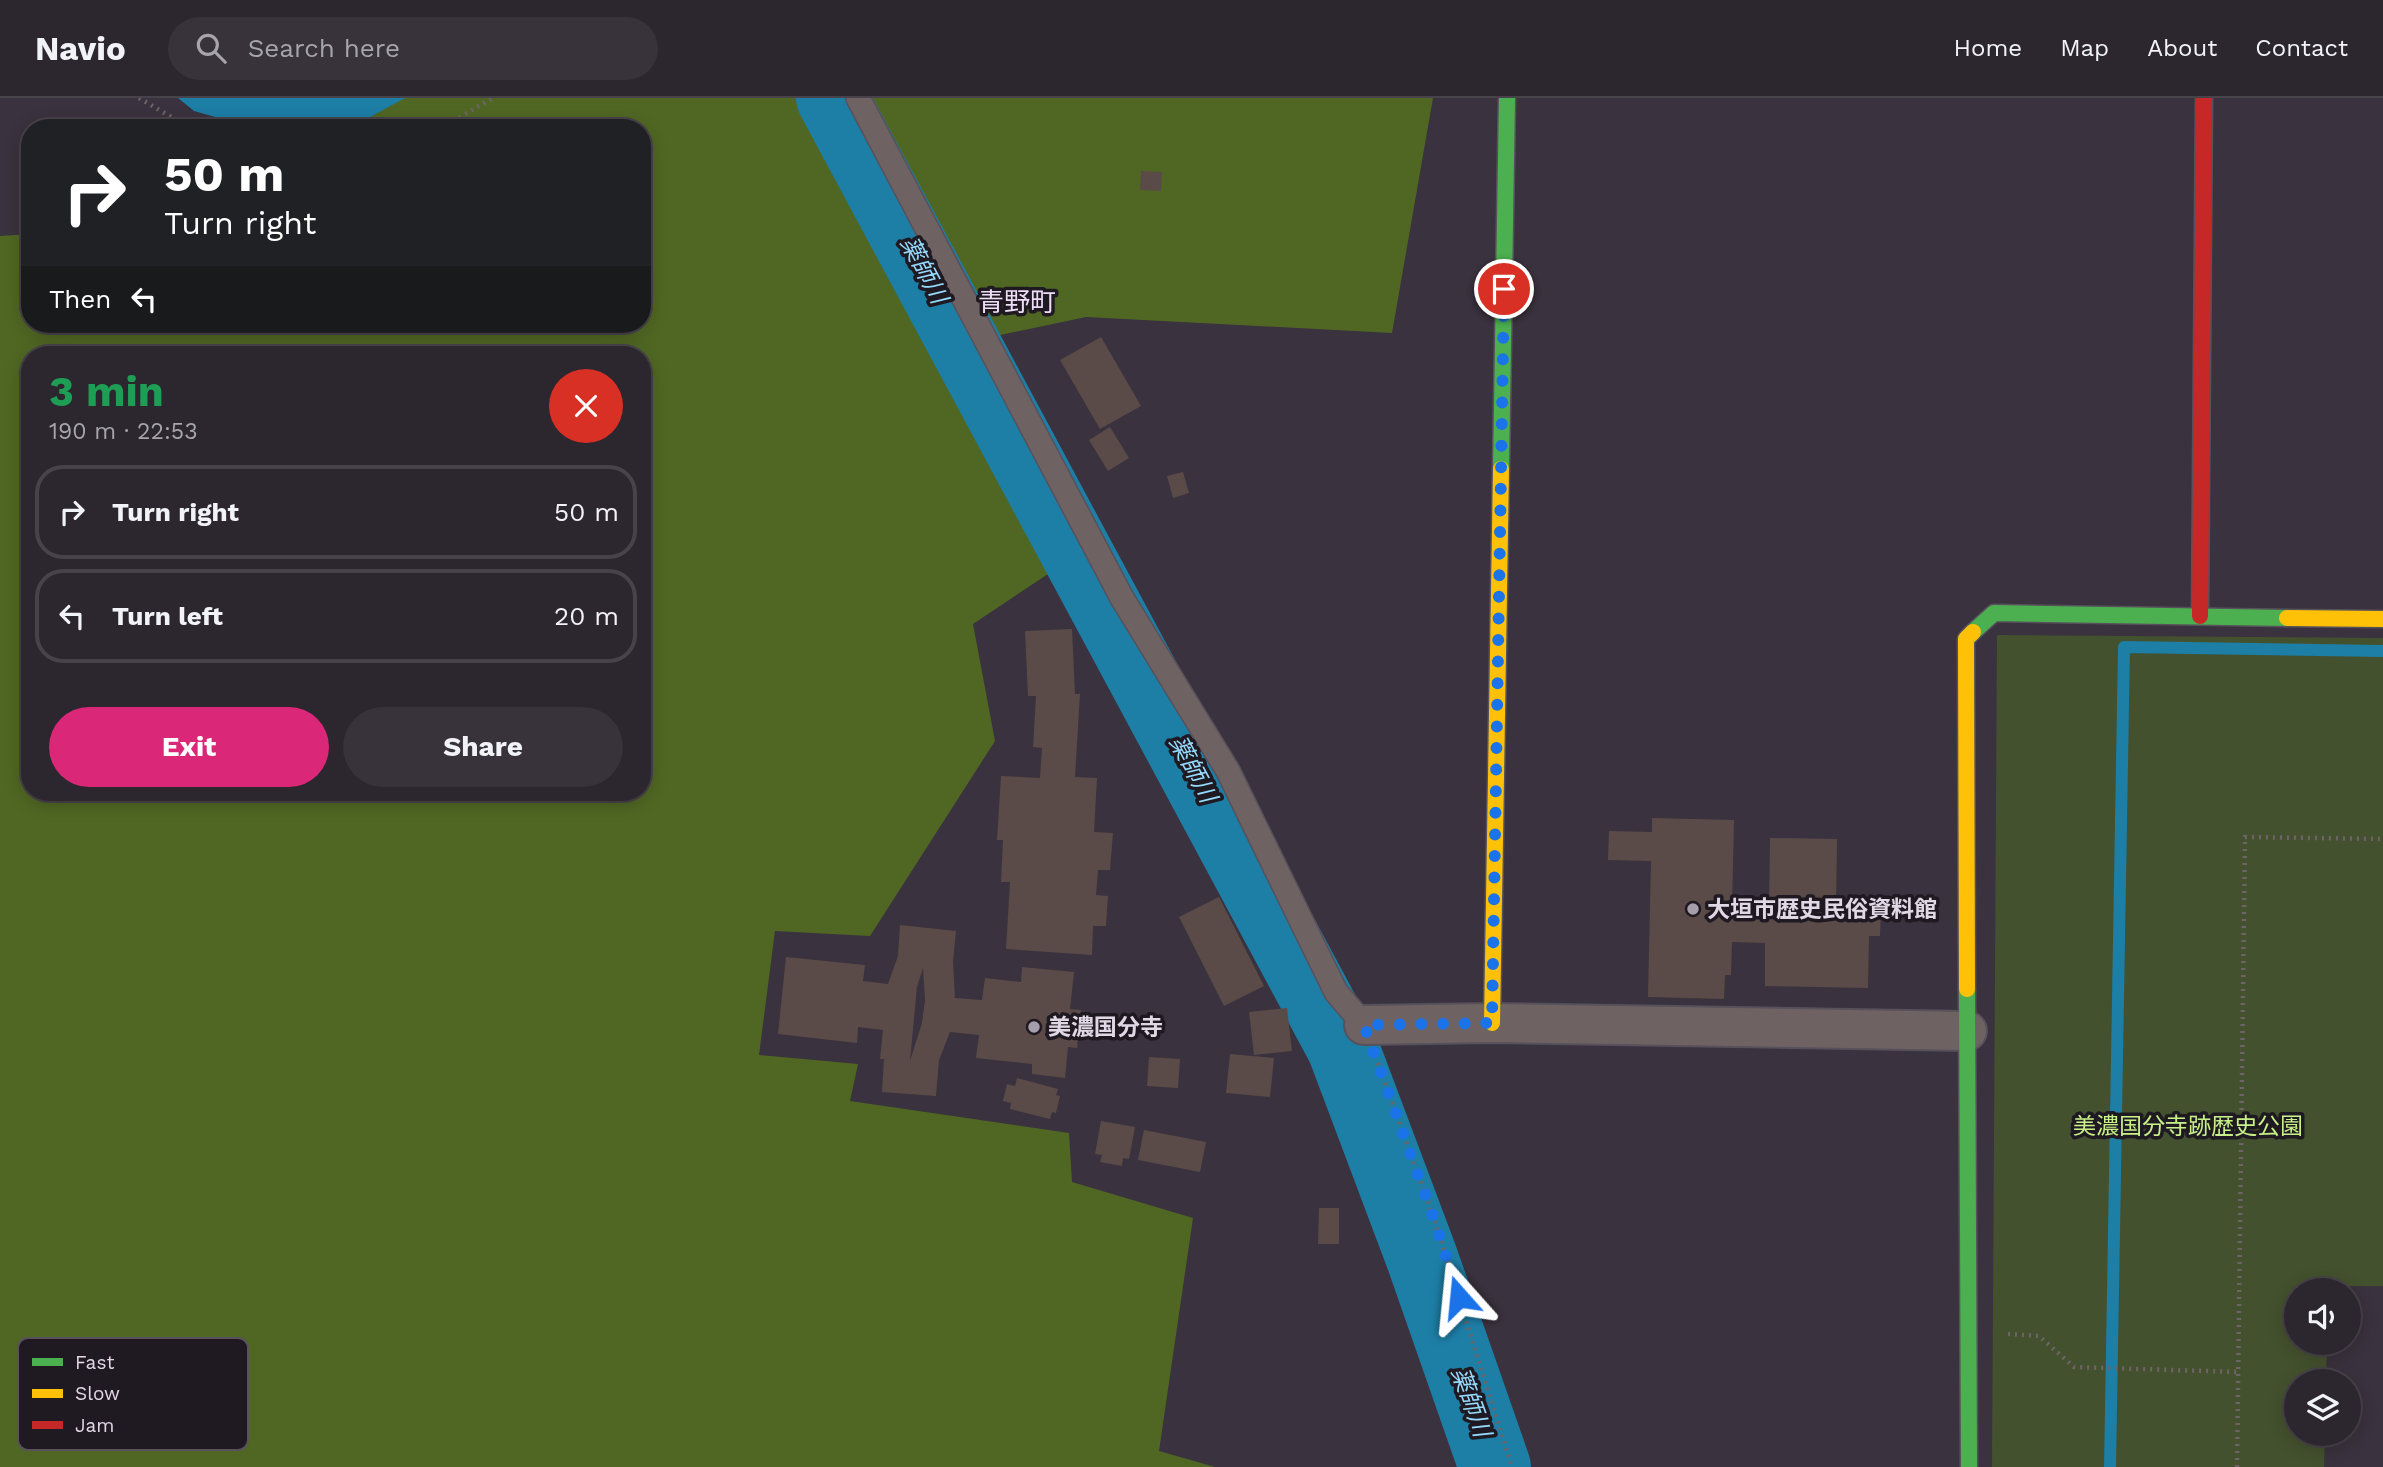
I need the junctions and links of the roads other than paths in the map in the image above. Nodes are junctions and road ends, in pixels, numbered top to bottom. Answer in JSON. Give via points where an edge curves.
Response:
{"nodes":[{"id":1,"x":858,"y":98,"type":"edge"},
{"id":2,"x":1507,"y":98,"type":"edge"},
{"id":3,"x":2204,"y":98,"type":"edge"},
{"id":4,"x":2200,"y":616,"type":"junction"},
{"id":5,"x":2383,"y":619,"type":"edge"},
{"id":6,"x":1492,"y":1023,"type":"junction"},
{"id":7,"x":1364,"y":1025,"type":"joint"},
{"id":8,"x":1968,"y":1031,"type":"junction"},
{"id":9,"x":1969,"y":1467,"type":"edge"}],
"edges":[{"from":1,"to":7,"type":"lane","via":[[1122,598],[1228,771],[1336,992]]},
{"from":2,"to":6,"type":"street"},
{"from":3,"to":4,"type":"street"},
{"from":4,"to":5,"type":"street"},
{"from":4,"to":8,"type":"street","via":[[1994,613],[1966,639]]},
{"from":6,"to":7,"type":"street"},
{"from":6,"to":8,"type":"street"},
{"from":8,"to":9,"type":"street"}]}
